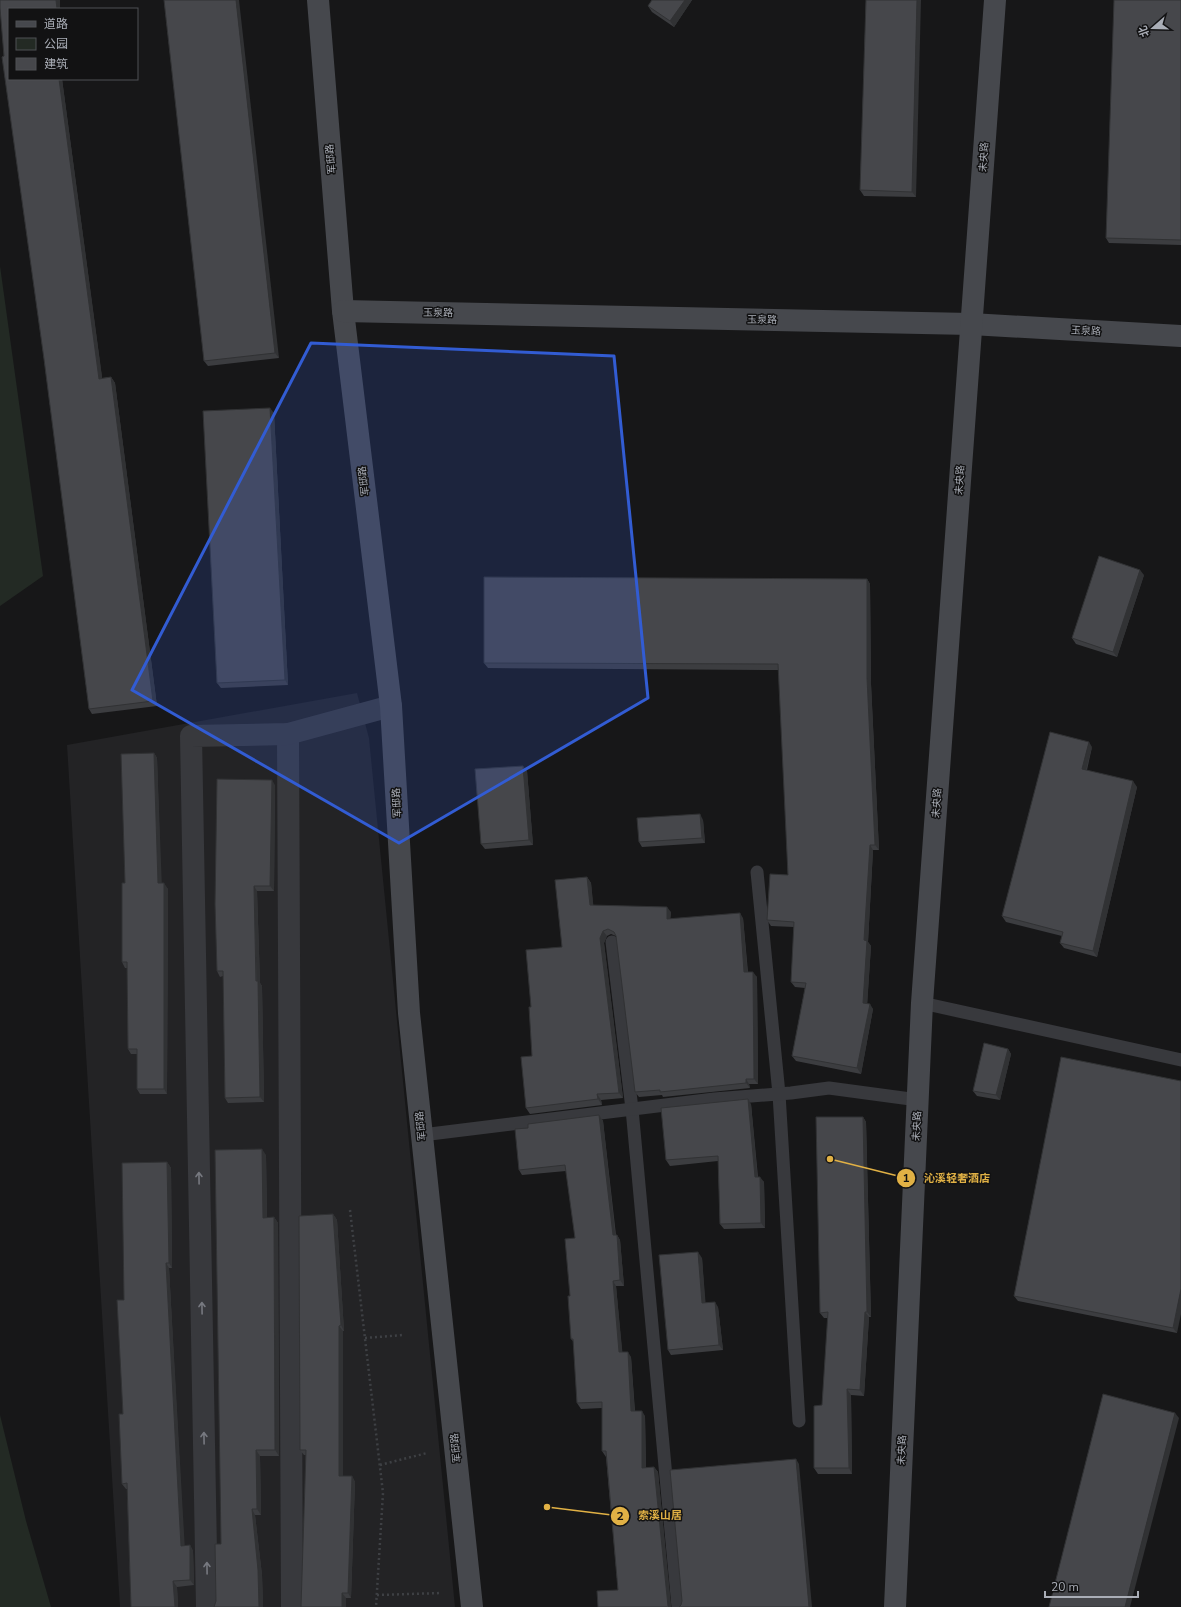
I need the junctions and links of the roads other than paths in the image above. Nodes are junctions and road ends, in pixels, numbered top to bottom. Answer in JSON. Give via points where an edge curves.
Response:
{"nodes":[{"id":1,"x":318,"y":0,"type":"edge"},
{"id":2,"x":995,"y":0,"type":"edge"},
{"id":3,"x":343,"y":310,"type":"junction"},
{"id":4,"x":972,"y":324,"type":"junction"},
{"id":5,"x":1181,"y":336,"type":"edge"},
{"id":6,"x":391,"y":706,"type":"junction"},
{"id":7,"x":288,"y":734,"type":"junction"},
{"id":8,"x":757,"y":872,"type":"dead end"},
{"id":9,"x":612,"y":942,"type":"dead end"},
{"id":10,"x":922,"y":1003,"type":"junction"},
{"id":11,"x":1181,"y":1060,"type":"edge"},
{"id":12,"x":779,"y":1094,"type":"junction"},
{"id":13,"x":918,"y":1100,"type":"junction"},
{"id":14,"x":632,"y":1109,"type":"junction"},
{"id":15,"x":422,"y":1135,"type":"junction"},
{"id":16,"x":799,"y":1421,"type":"dead end"},
{"id":17,"x":472,"y":1600,"type":"edge"},
{"id":18,"x":207,"y":1607,"type":"edge"},
{"id":19,"x":292,"y":1607,"type":"edge"},
{"id":20,"x":678,"y":1607,"type":"edge"},
{"id":21,"x":895,"y":1607,"type":"edge"}],
"edges":[{"from":1,"to":3,"type":"street","name":"军邸路"},
{"from":2,"to":4,"type":"street","name":"未央路"},
{"from":3,"to":4,"type":"street","name":"玉泉路"},
{"from":3,"to":6,"type":"street","name":"军邸路"},
{"from":4,"to":5,"type":"street","name":"玉泉路"},
{"from":4,"to":10,"type":"street","name":"未央路"},
{"from":6,"to":7,"type":"street"},
{"from":6,"to":15,"type":"street","name":"军邸路","via":[[409,1013]]},
{"from":18,"to":7,"type":"street","one_way":true,"via":[[191,736]]},
{"from":7,"to":19,"type":"street"},
{"from":8,"to":12,"type":"lane"},
{"from":9,"to":14,"type":"lane"},
{"from":10,"to":11,"type":"lane"},
{"from":10,"to":13,"type":"street","name":"未央路"},
{"from":12,"to":13,"type":"lane","via":[[829,1088]]},
{"from":12,"to":14,"type":"lane"},
{"from":12,"to":16,"type":"lane"},
{"from":13,"to":21,"type":"street","name":"未央路"},
{"from":14,"to":15,"type":"lane"},
{"from":14,"to":20,"type":"lane"},
{"from":15,"to":17,"type":"street","name":"军邸路"}]}
